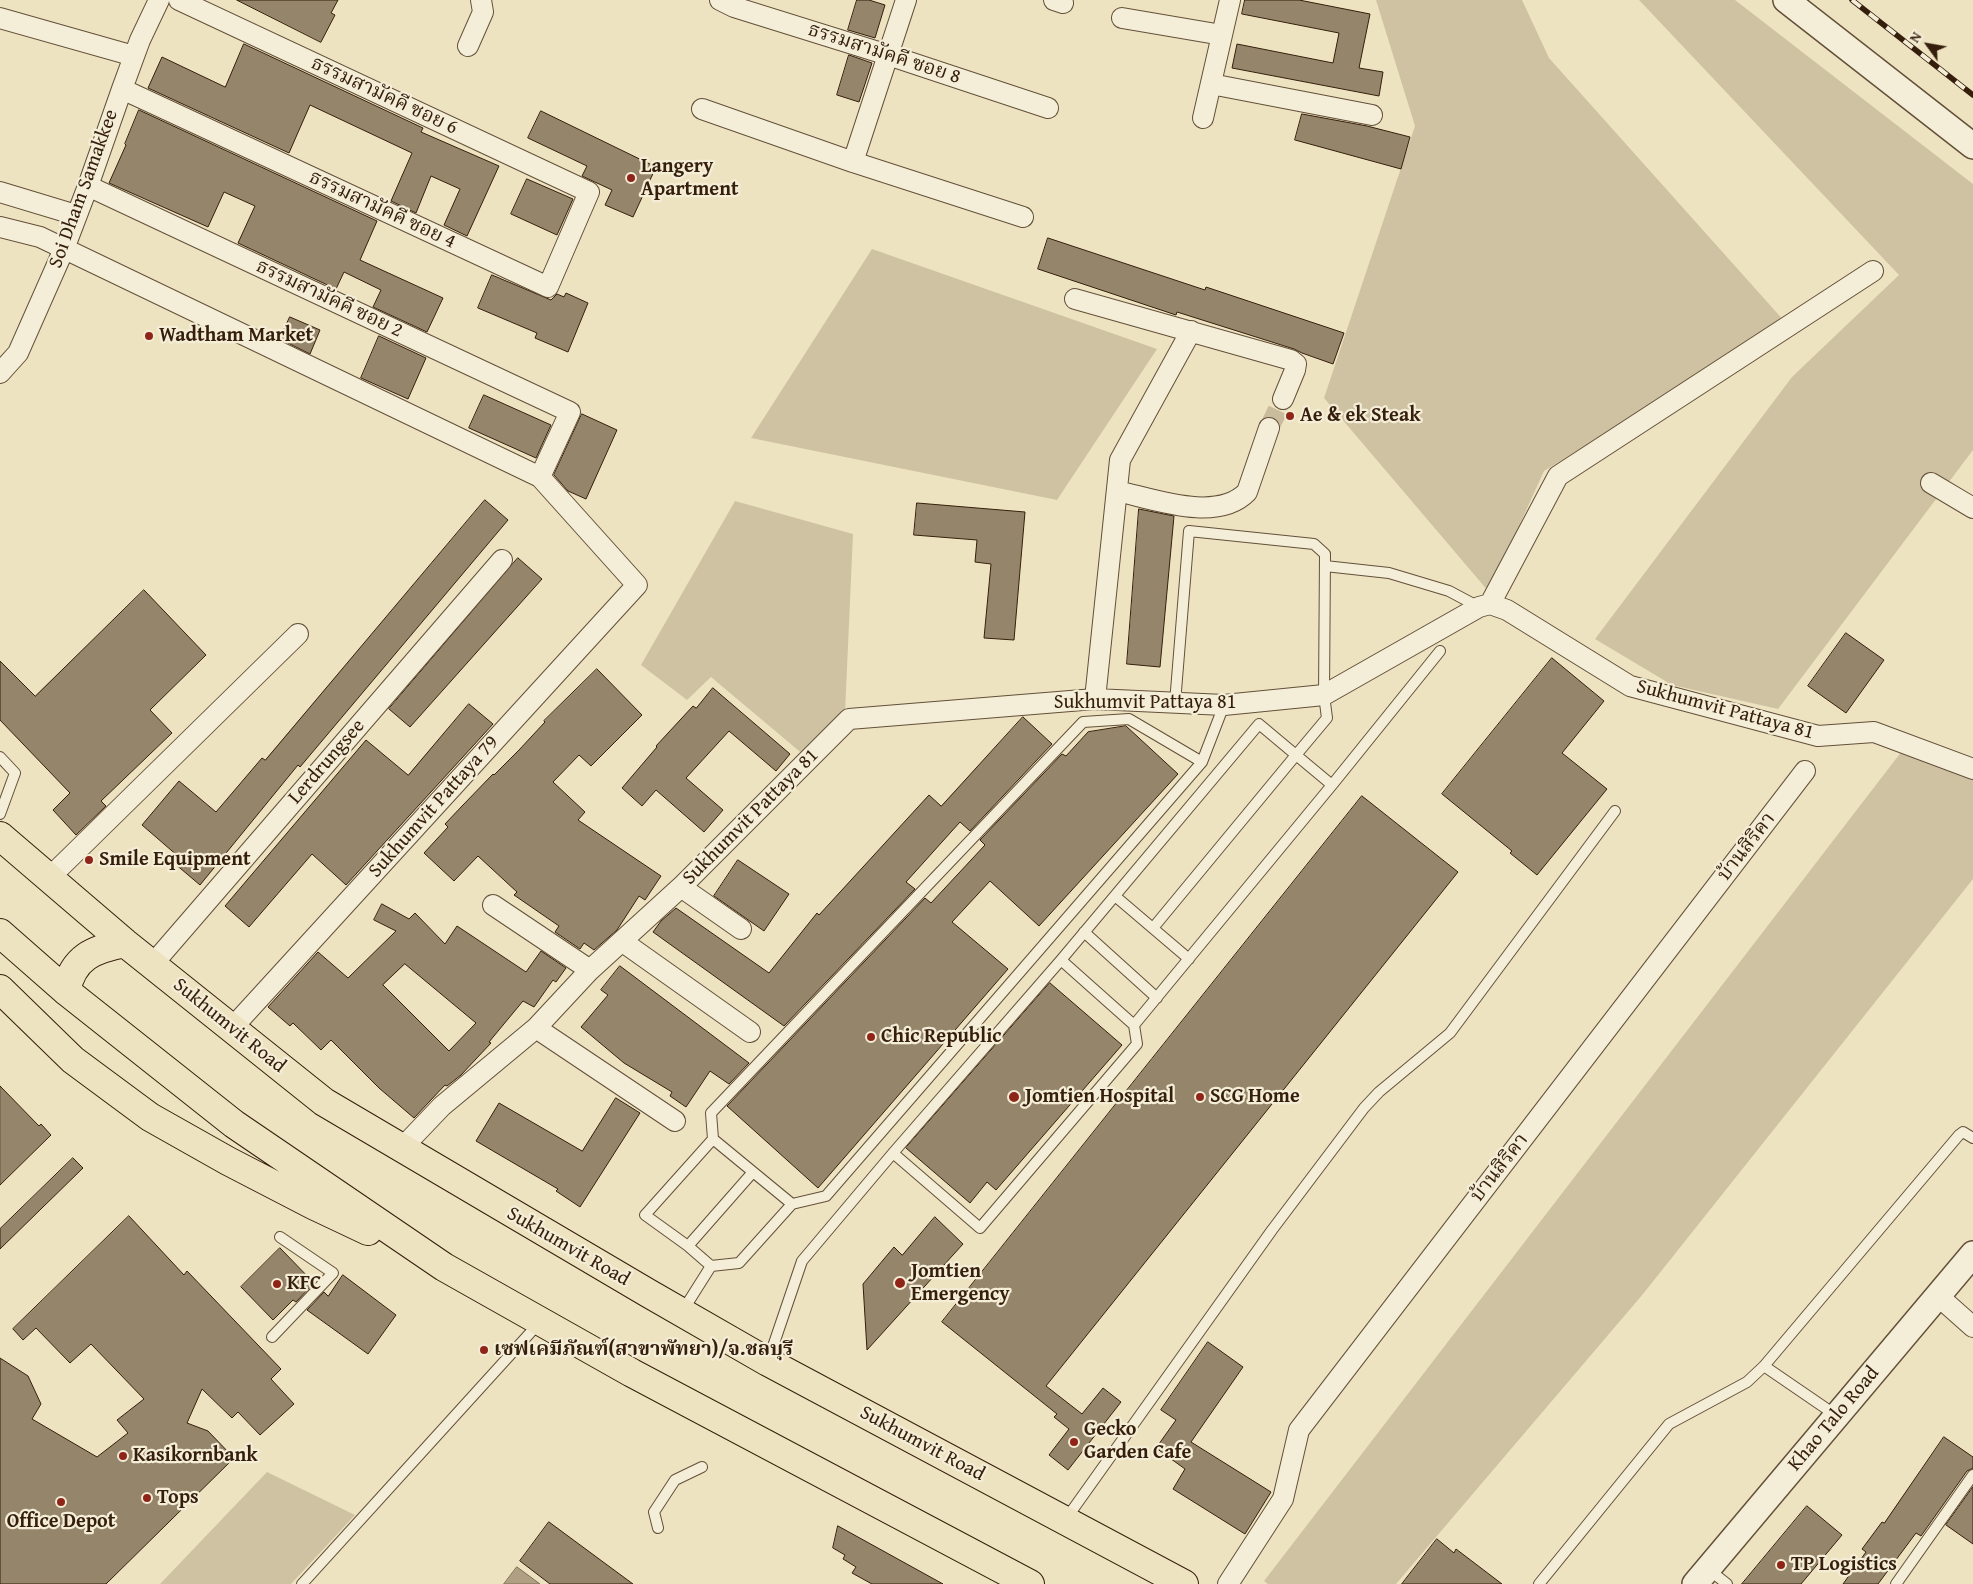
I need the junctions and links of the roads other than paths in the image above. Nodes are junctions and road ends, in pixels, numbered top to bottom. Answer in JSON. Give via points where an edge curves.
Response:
{"nodes":[{"id":1,"x":159,"y":0,"type":"edge"},
{"id":2,"x":179,"y":0,"type":"edge"},
{"id":3,"x":481,"y":0,"type":"edge"},
{"id":4,"x":906,"y":0,"type":"edge"},
{"id":5,"x":1230,"y":0,"type":"edge"},
{"id":6,"x":1786,"y":0,"type":"edge"},
{"id":7,"x":730,"y":2,"type":"edge"},
{"id":8,"x":0,"y":18,"type":"edge"},
{"id":9,"x":1122,"y":18,"type":"dead end"},
{"id":10,"x":1222,"y":34,"type":"junction"},
{"id":11,"x":468,"y":46,"type":"dead end"},
{"id":12,"x":888,"y":55,"type":"junction"},
{"id":13,"x":134,"y":56,"type":"junction"},
{"id":14,"x":1211,"y":84,"type":"junction"},
{"id":15,"x":122,"y":89,"type":"junction"},
{"id":16,"x":1048,"y":108,"type":"dead end"},
{"id":17,"x":702,"y":109,"type":"dead end"},
{"id":18,"x":1372,"y":115,"type":"dead end"},
{"id":19,"x":1203,"y":118,"type":"dead end"},
{"id":20,"x":1973,"y":146,"type":"edge"},
{"id":21,"x":853,"y":162,"type":"junction"},
{"id":22,"x":88,"y":186,"type":"junction"},
{"id":23,"x":0,"y":192,"type":"edge"},
{"id":24,"x":589,"y":192,"type":"joint"},
{"id":25,"x":76,"y":215,"type":"junction"},
{"id":26,"x":1023,"y":217,"type":"dead end"},
{"id":27,"x":0,"y":227,"type":"edge"},
{"id":28,"x":64,"y":249,"type":"junction"},
{"id":29,"x":1872,"y":271,"type":"dead end"},
{"id":30,"x":1076,"y":300,"type":"dead end"},
{"id":31,"x":1191,"y":331,"type":"junction"},
{"id":32,"x":0,"y":373,"type":"edge"},
{"id":33,"x":1284,"y":399,"type":"tunnel mouth"},
{"id":34,"x":1269,"y":428,"type":"tunnel mouth"},
{"id":35,"x":540,"y":477,"type":"junction"},
{"id":36,"x":1931,"y":483,"type":"dead end"},
{"id":37,"x":1117,"y":491,"type":"junction"},
{"id":38,"x":1973,"y":508,"type":"edge"},
{"id":39,"x":502,"y":560,"type":"dead end"},
{"id":40,"x":1325,"y":566,"type":"junction"},
{"id":41,"x":1484,"y":606,"type":"junction"},
{"id":42,"x":298,"y":634,"type":"dead end"},
{"id":43,"x":1440,"y":651,"type":"dead end"},
{"id":44,"x":1324,"y":695,"type":"junction"},
{"id":45,"x":1094,"y":699,"type":"junction"},
{"id":46,"x":1175,"y":703,"type":"junction"},
{"id":47,"x":1224,"y":705,"type":"junction"},
{"id":48,"x":1296,"y":755,"type":"junction"},
{"id":49,"x":0,"y":757,"type":"edge"},
{"id":50,"x":1202,"y":762,"type":"junction"},
{"id":51,"x":1973,"y":769,"type":"edge"},
{"id":52,"x":1806,"y":770,"type":"dead end"},
{"id":53,"x":1332,"y":785,"type":"junction"},
{"id":54,"x":1615,"y":811,"type":"dead end"},
{"id":55,"x":0,"y":814,"type":"edge"},
{"id":56,"x":0,"y":836,"type":"edge"},
{"id":57,"x":49,"y":878,"type":"junction"},
{"id":58,"x":682,"y":887,"type":"junction"},
{"id":59,"x":1114,"y":896,"type":"junction"},
{"id":60,"x":493,"y":905,"type":"dead end"},
{"id":61,"x":1154,"y":928,"type":"junction"},
{"id":62,"x":741,"y":929,"type":"dead end"},
{"id":63,"x":1084,"y":932,"type":"junction"},
{"id":64,"x":0,"y":933,"type":"edge"},
{"id":65,"x":623,"y":942,"type":"junction"},
{"id":66,"x":125,"y":943,"type":"junction"},
{"id":67,"x":1061,"y":960,"type":"junction"},
{"id":68,"x":1189,"y":960,"type":"junction"},
{"id":69,"x":152,"y":965,"type":"junction"},
{"id":70,"x":590,"y":970,"type":"junction"},
{"id":71,"x":0,"y":989,"type":"edge"},
{"id":72,"x":66,"y":990,"type":"junction"},
{"id":73,"x":1157,"y":998,"type":"junction"},
{"id":74,"x":1134,"y":1025,"type":"junction"},
{"id":75,"x":232,"y":1028,"type":"junction"},
{"id":76,"x":536,"y":1028,"type":"junction"},
{"id":77,"x":750,"y":1032,"type":"dead end"},
{"id":78,"x":675,"y":1121,"type":"dead end"},
{"id":79,"x":1973,"y":1138,"type":"edge"},
{"id":80,"x":713,"y":1139,"type":"junction"},
{"id":81,"x":401,"y":1149,"type":"junction"},
{"id":82,"x":893,"y":1153,"type":"junction"},
{"id":83,"x":753,"y":1172,"type":"junction"},
{"id":84,"x":792,"y":1204,"type":"junction"},
{"id":85,"x":280,"y":1237,"type":"dead end"},
{"id":86,"x":688,"y":1246,"type":"junction"},
{"id":87,"x":1973,"y":1254,"type":"edge"},
{"id":88,"x":711,"y":1266,"type":"junction"},
{"id":89,"x":444,"y":1267,"type":"junction"},
{"id":90,"x":1937,"y":1295,"type":"junction"},
{"id":91,"x":682,"y":1313,"type":"junction"},
{"id":92,"x":540,"y":1322,"type":"junction"},
{"id":93,"x":1973,"y":1327,"type":"edge"},
{"id":94,"x":272,"y":1337,"type":"dead end"},
{"id":95,"x":768,"y":1362,"type":"junction"},
{"id":96,"x":1764,"y":1366,"type":"junction"},
{"id":97,"x":1838,"y":1416,"type":"junction"},
{"id":98,"x":702,"y":1468,"type":"dead end"},
{"id":99,"x":1973,"y":1475,"type":"edge"},
{"id":100,"x":1065,"y":1520,"type":"junction"},
{"id":101,"x":658,"y":1528,"type":"dead end"},
{"id":102,"x":1710,"y":1579,"type":"edge"},
{"id":103,"x":302,"y":1584,"type":"edge"},
{"id":104,"x":1030,"y":1584,"type":"edge"},
{"id":105,"x":1184,"y":1584,"type":"edge"},
{"id":106,"x":1228,"y":1584,"type":"edge"},
{"id":107,"x":1539,"y":1584,"type":"edge"},
{"id":108,"x":1896,"y":1584,"type":"edge"}],
"edges":[{"from":1,"to":13,"type":"street","name":"Soi Dham Samakkee"},
{"from":2,"to":24,"type":"street","name":"ธรรมสามัคคี ซอย 6"},
{"from":3,"to":11,"type":"street","via":[[483,12]]},
{"from":4,"to":12,"type":"street"},
{"from":5,"to":10,"type":"street"},
{"from":6,"to":20,"type":"street"},
{"from":7,"to":12,"type":"street","name":"ธรรมสามัคคี ซอย 8"},
{"from":8,"to":13,"type":"street"},
{"from":9,"to":10,"type":"street"},
{"from":10,"to":14,"type":"street"},
{"from":12,"to":16,"type":"street","name":"ธรรมสามัคคี ซอย 8"},
{"from":12,"to":21,"type":"street"},
{"from":13,"to":15,"type":"street","name":"Soi Dham Samakkee"},
{"from":14,"to":18,"type":"street"},
{"from":14,"to":19,"type":"street"},
{"from":15,"to":22,"type":"street","name":"Soi Dham Samakkee"},
{"from":15,"to":24,"type":"street","name":"ธรรมสามัคคี ซอย 4","via":[[548,287]]},
{"from":17,"to":21,"type":"street"},
{"from":21,"to":26,"type":"street"},
{"from":22,"to":25,"type":"street","name":"Soi Dham Samakkee"},
{"from":22,"to":35,"type":"street","name":"ธรรมสามัคคี ซอย 2","via":[[570,412]]},
{"from":23,"to":25,"type":"street"},
{"from":25,"to":28,"type":"street","name":"Soi Dham Samakkee"},
{"from":27,"to":28,"type":"street","via":[[40,237]]},
{"from":28,"to":32,"type":"street","name":"Soi Dham Samakkee","via":[[18,353]]},
{"from":28,"to":35,"type":"street"},
{"from":29,"to":41,"type":"street","via":[[1558,476]]},
{"from":30,"to":31,"type":"street"},
{"from":31,"to":33,"type":"street","via":[[1291,360],[1296,364],[1295,370]]},
{"from":31,"to":37,"type":"street","via":[[1120,460]]},
{"from":34,"to":37,"type":"street","via":[[1246,492],[1230,504],[1192,507]]},
{"from":35,"to":75,"type":"street","name":"Sukhumvit Pattaya 79","via":[[637,585]]},
{"from":36,"to":38,"type":"street"},
{"from":37,"to":45,"type":"street"},
{"from":39,"to":69,"type":"street","name":"Lerdrungsee"},
{"from":40,"to":41,"type":"lane","via":[[1389,573],[1449,591]]},
{"from":40,"to":44,"type":"lane"},
{"from":40,"to":46,"type":"lane","via":[[1325,554],[1314,544],[1189,531]]},
{"from":41,"to":44,"type":"street","name":"Sukhumvit Pattaya 81"},
{"from":41,"to":51,"type":"street","name":"Sukhumvit Pattaya 81","via":[[1507,610],[1630,686],[1818,736],[1874,732]]},
{"from":42,"to":57,"type":"street"},
{"from":43,"to":53,"type":"lane"},
{"from":44,"to":47,"type":"street","name":"Sukhumvit Pattaya 81"},
{"from":44,"to":48,"type":"lane","via":[[1327,718]]},
{"from":45,"to":46,"type":"street","name":"Sukhumvit Pattaya 81"},
{"from":45,"to":58,"type":"street","name":"Sukhumvit Pattaya 81","via":[[848,719]]},
{"from":46,"to":47,"type":"street","name":"Sukhumvit Pattaya 81"},
{"from":47,"to":50,"type":"lane"},
{"from":48,"to":53,"type":"lane"},
{"from":48,"to":59,"type":"lane","via":[[1259,724]]},
{"from":48,"to":61,"type":"lane"},
{"from":49,"to":55,"type":"lane","via":[[15,773]]},
{"from":50,"to":80,"type":"lane","via":[[1129,719],[1083,722],[711,1113]]},
{"from":50,"to":84,"type":"lane","via":[[826,1196]]},
{"from":52,"to":106,"type":"street","name":"บ้านสิริคา","via":[[1299,1430],[1283,1499]]},
{"from":53,"to":68,"type":"lane"},
{"from":54,"to":100,"type":"lane","via":[[1450,1033],[1364,1108],[1255,1253]]},
{"from":56,"to":57,"type":"highway","name":"Sukhumvit Road"},
{"from":57,"to":66,"type":"highway","name":"Sukhumvit Road"},
{"from":58,"to":62,"type":"street"},
{"from":58,"to":65,"type":"street","name":"Sukhumvit Pattaya 81"},
{"from":59,"to":61,"type":"lane"},
{"from":59,"to":63,"type":"lane"},
{"from":60,"to":70,"type":"street"},
{"from":61,"to":68,"type":"lane"},
{"from":63,"to":67,"type":"lane"},
{"from":63,"to":73,"type":"lane"},
{"from":64,"to":72,"type":"highway"},
{"from":65,"to":70,"type":"street","name":"Sukhumvit Pattaya 81"},
{"from":65,"to":77,"type":"street"},
{"from":66,"to":69,"type":"highway","name":"Sukhumvit Road"},
{"from":66,"to":72,"type":"highway","via":[[102,947],[90,954],[68,978]]},
{"from":67,"to":74,"type":"lane"},
{"from":67,"to":82,"type":"lane"},
{"from":68,"to":73,"type":"lane"},
{"from":69,"to":75,"type":"highway","name":"Sukhumvit Road"},
{"from":70,"to":76,"type":"street","name":"Sukhumvit Pattaya 81"},
{"from":71,"to":89,"type":"highway","via":[[73,1060],[150,1117],[312,1205]]},
{"from":72,"to":89,"type":"highway","via":[[234,1124]]},
{"from":73,"to":74,"type":"lane"},
{"from":74,"to":82,"type":"lane","via":[[1137,1044],[980,1228]]},
{"from":75,"to":81,"type":"highway","name":"Sukhumvit Road","via":[[324,1102]]},
{"from":76,"to":78,"type":"street"},
{"from":76,"to":81,"type":"street","name":"Sukhumvit Pattaya 81","via":[[442,1106]]},
{"from":79,"to":96,"type":"lane","via":[[1963,1132],[1959,1135]]},
{"from":80,"to":83,"type":"lane"},
{"from":80,"to":86,"type":"lane","via":[[645,1215]]},
{"from":81,"to":91,"type":"highway","name":"Sukhumvit Road"},
{"from":82,"to":95,"type":"lane","via":[[802,1260]]},
{"from":83,"to":84,"type":"lane"},
{"from":83,"to":86,"type":"lane"},
{"from":84,"to":88,"type":"lane","via":[[739,1263]]},
{"from":85,"to":94,"type":"lane","via":[[333,1273]]},
{"from":86,"to":88,"type":"lane"},
{"from":87,"to":90,"type":"street","name":"Khao Talo Road"},
{"from":88,"to":91,"type":"lane"},
{"from":89,"to":92,"type":"highway"},
{"from":90,"to":93,"type":"street"},
{"from":90,"to":97,"type":"street","name":"Khao Talo Road"},
{"from":91,"to":95,"type":"highway","name":"Sukhumvit Road"},
{"from":92,"to":103,"type":"lane"},
{"from":92,"to":104,"type":"highway"},
{"from":95,"to":100,"type":"highway","name":"Sukhumvit Road"},
{"from":96,"to":97,"type":"lane"},
{"from":96,"to":107,"type":"lane","via":[[1747,1382],[1669,1424]]},
{"from":97,"to":102,"type":"street","name":"Khao Talo Road"},
{"from":98,"to":101,"type":"lane","via":[[675,1480],[654,1512]]},
{"from":99,"to":108,"type":"lane"},
{"from":100,"to":105,"type":"highway","name":"Sukhumvit Road"}]}
